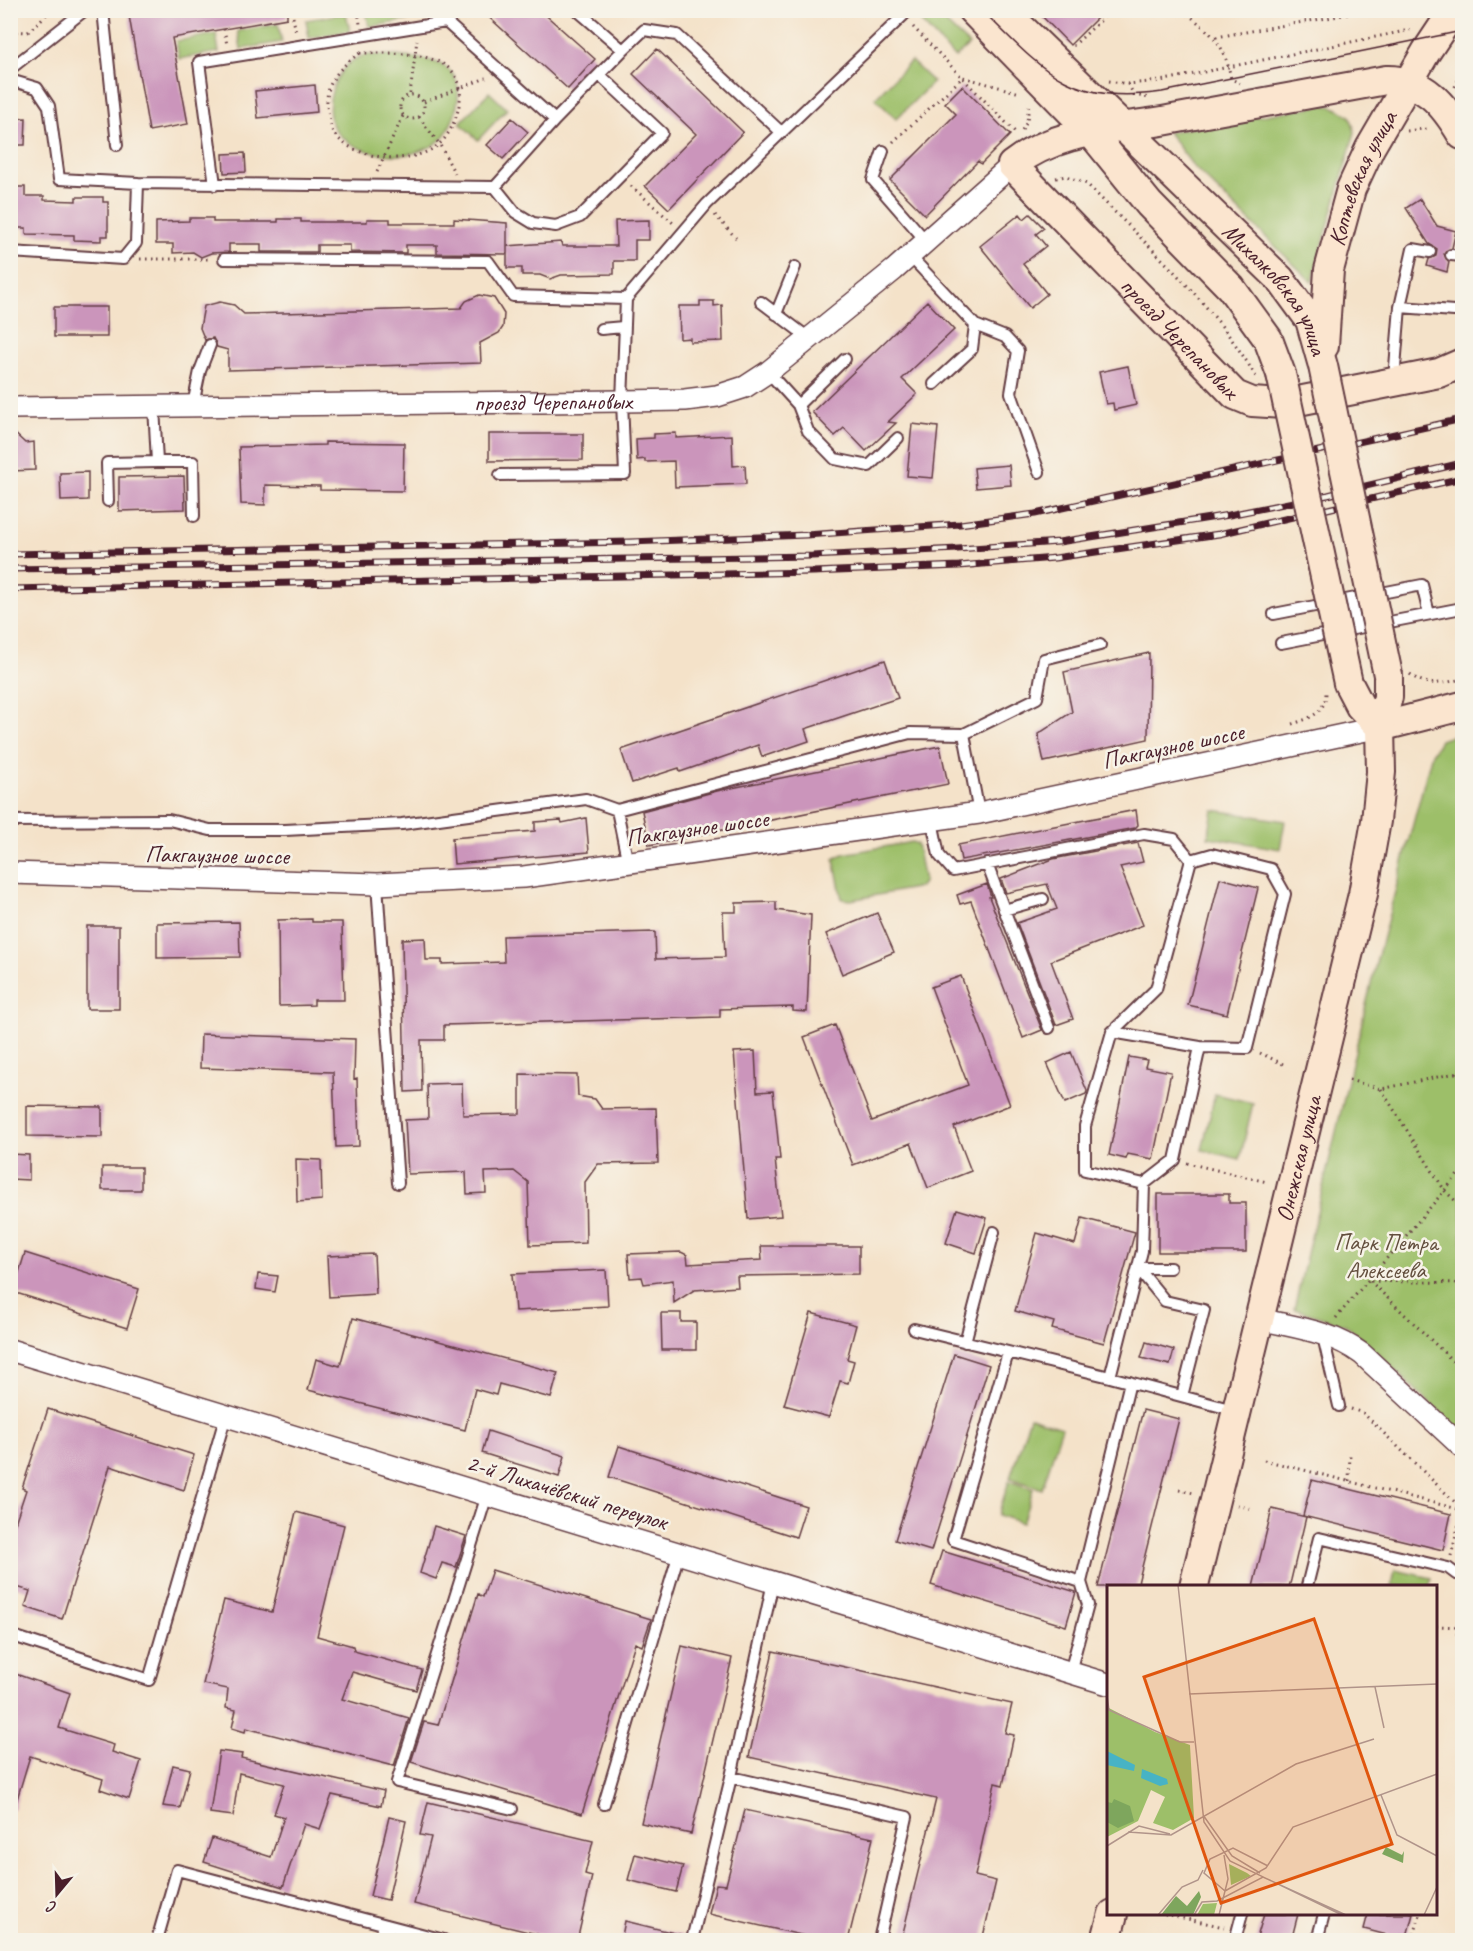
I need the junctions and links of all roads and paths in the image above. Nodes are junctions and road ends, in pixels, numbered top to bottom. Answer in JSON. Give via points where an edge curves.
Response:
{"nodes":[{"id":1,"x":51,"y":10,"type":"edge"},
{"id":2,"x":85,"y":10,"type":"edge"},
{"id":3,"x":103,"y":10,"type":"edge"},
{"id":4,"x":577,"y":10,"type":"edge"},
{"id":5,"x":943,"y":10,"type":"edge"},
{"id":6,"x":1003,"y":10,"type":"edge"},
{"id":7,"x":1112,"y":10,"type":"edge"},
{"id":8,"x":1183,"y":10,"type":"edge"},
{"id":9,"x":1373,"y":10,"type":"edge"},
{"id":10,"x":1454,"y":10,"type":"edge"},
{"id":11,"x":906,"y":14,"type":"edge"},
{"id":12,"x":962,"y":15,"type":"edge"},
{"id":13,"x":418,"y":27,"type":"junction"},
{"id":14,"x":1410,"y":30,"type":"dead end"},
{"id":15,"x":10,"y":31,"type":"edge"},
{"id":16,"x":1216,"y":37,"type":"junction"},
{"id":17,"x":623,"y":50,"type":"junction"},
{"id":18,"x":1067,"y":51,"type":"dead end"},
{"id":19,"x":416,"y":57,"type":"junction"},
{"id":20,"x":1229,"y":67,"type":"junction"},
{"id":21,"x":10,"y":69,"type":"edge"},
{"id":22,"x":501,"y":72,"type":"junction"},
{"id":23,"x":600,"y":75,"type":"junction"},
{"id":24,"x":963,"y":77,"type":"junction"},
{"id":25,"x":10,"y":80,"type":"edge"},
{"id":26,"x":1160,"y":81,"type":"dead end"},
{"id":27,"x":1409,"y":81,"type":"junction"},
{"id":28,"x":1014,"y":84,"type":"dead end"},
{"id":29,"x":1240,"y":84,"type":"dead end"},
{"id":30,"x":461,"y":88,"type":"junction"},
{"id":31,"x":1022,"y":92,"type":"junction"},
{"id":32,"x":410,"y":94,"type":"junction"},
{"id":33,"x":424,"y":102,"type":"junction"},
{"id":34,"x":403,"y":116,"type":"junction"},
{"id":35,"x":419,"y":117,"type":"junction"},
{"id":36,"x":555,"y":120,"type":"junction"},
{"id":37,"x":1123,"y":126,"type":"junction"},
{"id":38,"x":1433,"y":128,"type":"dead end"},
{"id":39,"x":1089,"y":130,"type":"junction"},
{"id":40,"x":780,"y":131,"type":"junction"},
{"id":41,"x":1462,"y":135,"type":"edge"},
{"id":42,"x":1398,"y":138,"type":"dead end"},
{"id":43,"x":117,"y":145,"type":"dead end"},
{"id":44,"x":440,"y":145,"type":"junction"},
{"id":45,"x":883,"y":152,"type":"joint"},
{"id":46,"x":384,"y":158,"type":"junction"},
{"id":47,"x":1012,"y":165,"type":"junction"},
{"id":48,"x":621,"y":176,"type":"junction"},
{"id":49,"x":138,"y":183,"type":"junction"},
{"id":50,"x":1052,"y":183,"type":"dead end"},
{"id":51,"x":215,"y":185,"type":"junction"},
{"id":52,"x":371,"y":186,"type":"junction"},
{"id":53,"x":462,"y":187,"type":"junction"},
{"id":54,"x":495,"y":188,"type":"junction"},
{"id":55,"x":707,"y":204,"type":"junction"},
{"id":56,"x":682,"y":231,"type":"junction"},
{"id":57,"x":736,"y":238,"type":"dead end"},
{"id":58,"x":926,"y":241,"type":"junction"},
{"id":59,"x":10,"y":252,"type":"edge"},
{"id":60,"x":1430,"y":252,"type":"dead end"},
{"id":61,"x":1451,"y":255,"type":"dead end"},
{"id":62,"x":910,"y":256,"type":"junction"},
{"id":63,"x":1462,"y":256,"type":"edge"},
{"id":64,"x":123,"y":259,"type":"junction"},
{"id":65,"x":225,"y":259,"type":"joint"},
{"id":66,"x":795,"y":267,"type":"dead end"},
{"id":67,"x":626,"y":299,"type":"junction"},
{"id":68,"x":760,"y":302,"type":"dead end"},
{"id":69,"x":1400,"y":307,"type":"junction"},
{"id":70,"x":1462,"y":309,"type":"edge"},
{"id":71,"x":776,"y":314,"type":"junction"},
{"id":72,"x":975,"y":325,"type":"junction"},
{"id":73,"x":623,"y":327,"type":"junction"},
{"id":74,"x":601,"y":329,"type":"dead end"},
{"id":75,"x":810,"y":339,"type":"junction"},
{"id":76,"x":210,"y":345,"type":"dead end"},
{"id":77,"x":845,"y":359,"type":"dead end"},
{"id":78,"x":1462,"y":363,"type":"edge"},
{"id":79,"x":1323,"y":366,"type":"junction"},
{"id":80,"x":768,"y":372,"type":"junction"},
{"id":81,"x":1269,"y":376,"type":"junction"},
{"id":82,"x":1394,"y":382,"type":"junction"},
{"id":83,"x":934,"y":384,"type":"dead end"},
{"id":84,"x":622,"y":401,"type":"junction"},
{"id":85,"x":193,"y":405,"type":"junction"},
{"id":86,"x":798,"y":405,"type":"junction"},
{"id":87,"x":154,"y":406,"type":"junction"},
{"id":88,"x":10,"y":408,"type":"edge"},
{"id":89,"x":898,"y":438,"type":"dead end"},
{"id":90,"x":157,"y":462,"type":"junction"},
{"id":91,"x":1039,"y":472,"type":"dead end"},
{"id":92,"x":500,"y":474,"type":"dead end"},
{"id":93,"x":108,"y":501,"type":"dead end"},
{"id":94,"x":195,"y":516,"type":"dead end"},
{"id":95,"x":1351,"y":599,"type":"junction"},
{"id":96,"x":1462,"y":608,"type":"edge"},
{"id":97,"x":1274,"y":614,"type":"dead end"},
{"id":98,"x":1429,"y":614,"type":"junction"},
{"id":99,"x":1357,"y":628,"type":"junction"},
{"id":100,"x":1281,"y":643,"type":"dead end"},
{"id":101,"x":1100,"y":645,"type":"dead end"},
{"id":102,"x":1397,"y":673,"type":"junction"},
{"id":103,"x":1462,"y":679,"type":"edge"},
{"id":104,"x":1337,"y":685,"type":"junction"},
{"id":105,"x":1462,"y":706,"type":"edge"},
{"id":106,"x":1292,"y":724,"type":"dead end"},
{"id":107,"x":1380,"y":727,"type":"junction"},
{"id":108,"x":964,"y":734,"type":"junction"},
{"id":109,"x":617,"y":810,"type":"junction"},
{"id":110,"x":979,"y":813,"type":"junction"},
{"id":111,"x":10,"y":821,"type":"edge"},
{"id":112,"x":932,"y":821,"type":"junction"},
{"id":113,"x":1191,"y":860,"type":"junction"},
{"id":114,"x":628,"y":864,"type":"junction"},
{"id":115,"x":987,"y":864,"type":"junction"},
{"id":116,"x":10,"y":873,"type":"edge"},
{"id":117,"x":377,"y":884,"type":"junction"},
{"id":118,"x":1043,"y":899,"type":"dead end"},
{"id":119,"x":1004,"y":909,"type":"junction"},
{"id":120,"x":1050,"y":1028,"type":"dead end"},
{"id":121,"x":1112,"y":1032,"type":"junction"},
{"id":122,"x":1200,"y":1047,"type":"junction"},
{"id":123,"x":1247,"y":1048,"type":"junction"},
{"id":124,"x":1285,"y":1065,"type":"dead end"},
{"id":125,"x":1462,"y":1066,"type":"edge"},
{"id":126,"x":1456,"y":1073,"type":"junction"},
{"id":127,"x":1462,"y":1075,"type":"edge"},
{"id":128,"x":1349,"y":1080,"type":"dead end"},
{"id":129,"x":1381,"y":1089,"type":"junction"},
{"id":130,"x":1175,"y":1160,"type":"junction"},
{"id":131,"x":1462,"y":1170,"type":"edge"},
{"id":132,"x":1267,"y":1182,"type":"dead end"},
{"id":133,"x":398,"y":1183,"type":"dead end"},
{"id":134,"x":1144,"y":1184,"type":"junction"},
{"id":135,"x":1446,"y":1191,"type":"junction"},
{"id":136,"x":1462,"y":1208,"type":"edge"},
{"id":137,"x":994,"y":1232,"type":"dead end"},
{"id":138,"x":1170,"y":1268,"type":"dead end"},
{"id":139,"x":1138,"y":1269,"type":"junction"},
{"id":140,"x":1370,"y":1281,"type":"junction"},
{"id":141,"x":1462,"y":1283,"type":"edge"},
{"id":142,"x":1260,"y":1319,"type":"junction"},
{"id":143,"x":914,"y":1329,"type":"dead end"},
{"id":144,"x":1322,"y":1332,"type":"junction"},
{"id":145,"x":965,"y":1342,"type":"junction"},
{"id":146,"x":10,"y":1350,"type":"edge"},
{"id":147,"x":1008,"y":1353,"type":"junction"},
{"id":148,"x":1462,"y":1370,"type":"edge"},
{"id":149,"x":1110,"y":1377,"type":"junction"},
{"id":150,"x":1130,"y":1382,"type":"junction"},
{"id":151,"x":1182,"y":1396,"type":"junction"},
{"id":152,"x":1339,"y":1406,"type":"dead end"},
{"id":153,"x":1237,"y":1411,"type":"junction"},
{"id":154,"x":1363,"y":1413,"type":"dead end"},
{"id":155,"x":225,"y":1415,"type":"junction"},
{"id":156,"x":1462,"y":1447,"type":"edge"},
{"id":157,"x":1350,"y":1453,"type":"dead end"},
{"id":158,"x":1264,"y":1460,"type":"dead end"},
{"id":159,"x":1348,"y":1481,"type":"junction"},
{"id":160,"x":1179,"y":1490,"type":"dead end"},
{"id":161,"x":1196,"y":1494,"type":"dead end"},
{"id":162,"x":487,"y":1495,"type":"junction"},
{"id":163,"x":1229,"y":1503,"type":"dead end"},
{"id":164,"x":1253,"y":1509,"type":"dead end"},
{"id":165,"x":1462,"y":1510,"type":"edge"},
{"id":166,"x":679,"y":1553,"type":"junction"},
{"id":167,"x":1457,"y":1573,"type":"edge"},
{"id":168,"x":773,"y":1581,"type":"junction"},
{"id":169,"x":1081,"y":1582,"type":"junction"},
{"id":170,"x":1194,"y":1585,"type":"edge"},
{"id":171,"x":1307,"y":1585,"type":"edge"},
{"id":172,"x":1437,"y":1626,"type":"edge"},
{"id":173,"x":1456,"y":1627,"type":"junction"},
{"id":174,"x":1462,"y":1627,"type":"edge"},
{"id":175,"x":10,"y":1635,"type":"edge"},
{"id":176,"x":1462,"y":1666,"type":"edge"},
{"id":177,"x":1070,"y":1672,"type":"junction"},
{"id":178,"x":1107,"y":1684,"type":"edge"},
{"id":179,"x":731,"y":1777,"type":"junction"},
{"id":180,"x":604,"y":1804,"type":"dead end"},
{"id":181,"x":512,"y":1809,"type":"dead end"},
{"id":182,"x":1113,"y":1915,"type":"edge"},
{"id":183,"x":1168,"y":1915,"type":"edge"},
{"id":184,"x":1242,"y":1915,"type":"edge"},
{"id":185,"x":1324,"y":1915,"type":"edge"},
{"id":186,"x":1420,"y":1915,"type":"edge"},
{"id":187,"x":384,"y":1925,"type":"junction"},
{"id":188,"x":1236,"y":1935,"type":"edge"},
{"id":189,"x":157,"y":1941,"type":"edge"},
{"id":190,"x":380,"y":1941,"type":"edge"},
{"id":191,"x":444,"y":1941,"type":"edge"},
{"id":192,"x":692,"y":1941,"type":"edge"},
{"id":193,"x":879,"y":1941,"type":"edge"},
{"id":194,"x":1106,"y":1941,"type":"edge"},
{"id":195,"x":1317,"y":1941,"type":"edge"},
{"id":196,"x":1413,"y":1941,"type":"edge"}],
"edges":[{"from":1,"to":15,"type":"path","via":[[28,32]]},
{"from":2,"to":21,"type":"lane"},
{"from":3,"to":43,"type":"lane"},
{"from":4,"to":17,"type":"lane"},
{"from":5,"to":12,"type":"path"},
{"from":6,"to":37,"type":"main road","name":"Михалковская улица"},
{"from":7,"to":18,"type":"path"},
{"from":8,"to":16,"type":"path"},
{"from":9,"to":16,"type":"path"},
{"from":10,"to":27,"type":"main road","name":"Коптевская улица"},
{"from":11,"to":24,"type":"path"},
{"from":11,"to":40,"type":"lane"},
{"from":12,"to":39,"type":"main road","name":"Михалковская улица"},
{"from":13,"to":19,"type":"path"},
{"from":13,"to":22,"type":"lane","via":[[446,22]]},
{"from":13,"to":51,"type":"lane","via":[[199,62]]},
{"from":14,"to":20,"type":"path"},
{"from":16,"to":20,"type":"path"},
{"from":17,"to":23,"type":"lane"},
{"from":17,"to":40,"type":"lane","via":[[644,30],[677,35]]},
{"from":19,"to":30,"type":"path","via":[[439,61],[454,70]]},
{"from":19,"to":32,"type":"path"},
{"from":19,"to":46,"type":"path","via":[[360,53],[339,68],[327,89],[333,133],[357,151]]},
{"from":20,"to":26,"type":"path"},
{"from":20,"to":29,"type":"path","via":[[1231,79]]},
{"from":22,"to":30,"type":"path"},
{"from":22,"to":36,"type":"lane"},
{"from":23,"to":36,"type":"lane"},
{"from":23,"to":48,"type":"lane","via":[[662,133]]},
{"from":24,"to":31,"type":"path"},
{"from":24,"to":31,"type":"path","via":[[1018,135],[1027,122],[1030,104]]},
{"from":24,"to":45,"type":"path"},
{"from":25,"to":49,"type":"lane","via":[[37,88],[49,106],[59,179]]},
{"from":27,"to":37,"type":"main road","name":"проезд Черепановых","via":[[1386,80]]},
{"from":27,"to":41,"type":"main road","via":[[1435,97]]},
{"from":27,"to":79,"type":"main road","name":"Коптевская улица","via":[[1360,168],[1342,218],[1327,290]]},
{"from":28,"to":31,"type":"path"},
{"from":30,"to":33,"type":"path"},
{"from":30,"to":44,"type":"path","via":[[452,129]]},
{"from":32,"to":33,"type":"path"},
{"from":32,"to":34,"type":"path","via":[[399,106]]},
{"from":33,"to":35,"type":"path"},
{"from":34,"to":35,"type":"path"},
{"from":34,"to":46,"type":"path"},
{"from":35,"to":44,"type":"path"},
{"from":36,"to":54,"type":"lane"},
{"from":37,"to":39,"type":"main road","name":"проезд Черепановых"},
{"from":37,"to":79,"type":"main road","name":"Михалковская улица","via":[[1280,279],[1310,320]]},
{"from":38,"to":42,"type":"path","via":[[1408,131]]},
{"from":39,"to":47,"type":"main road","name":"проезд Черепановых","via":[[1032,149]]},
{"from":39,"to":81,"type":"main road","name":"Михалковская улица","via":[[1149,204],[1256,319],[1268,339]]},
{"from":40,"to":55,"type":"lane"},
{"from":44,"to":46,"type":"path","via":[[410,157]]},
{"from":44,"to":53,"type":"path"},
{"from":45,"to":58,"type":"lane","via":[[873,180]]},
{"from":46,"to":52,"type":"path"},
{"from":47,"to":58,"type":"street","name":"проезд Черепановых"},
{"from":47,"to":82,"type":"main road","name":"проезд Черепановых","via":[[1236,395],[1252,402],[1283,404]]},
{"from":48,"to":54,"type":"lane","via":[[580,217],[556,226],[524,218]]},
{"from":48,"to":56,"type":"path"},
{"from":49,"to":51,"type":"lane"},
{"from":49,"to":64,"type":"lane","via":[[136,243]]},
{"from":50,"to":81,"type":"path","via":[[1058,176],[1066,176],[1087,184],[1203,303],[1239,349]]},
{"from":51,"to":52,"type":"lane"},
{"from":52,"to":53,"type":"lane"},
{"from":53,"to":54,"type":"lane"},
{"from":55,"to":56,"type":"lane"},
{"from":55,"to":57,"type":"path"},
{"from":56,"to":67,"type":"lane"},
{"from":58,"to":62,"type":"street","name":"проезд Черепановых"},
{"from":59,"to":64,"type":"lane"},
{"from":60,"to":69,"type":"lane","via":[[1413,249]]},
{"from":61,"to":63,"type":"lane"},
{"from":62,"to":72,"type":"lane"},
{"from":62,"to":75,"type":"street","name":"проезд Черепановых"},
{"from":64,"to":65,"type":"path"},
{"from":65,"to":67,"type":"lane","via":[[488,261],[513,296]]},
{"from":66,"to":71,"type":"lane"},
{"from":67,"to":73,"type":"lane"},
{"from":68,"to":71,"type":"lane"},
{"from":69,"to":70,"type":"lane"},
{"from":69,"to":82,"type":"lane"},
{"from":71,"to":75,"type":"lane"},
{"from":72,"to":83,"type":"lane","via":[[972,349]]},
{"from":72,"to":91,"type":"lane","via":[[1005,337],[1018,351],[1011,393]]},
{"from":73,"to":74,"type":"lane"},
{"from":73,"to":84,"type":"lane"},
{"from":75,"to":80,"type":"street","name":"проезд Черепановых"},
{"from":76,"to":85,"type":"lane"},
{"from":77,"to":86,"type":"lane"},
{"from":78,"to":82,"type":"main road","name":"проезд Черепановых","via":[[1439,373]]},
{"from":79,"to":102,"type":"main road","name":"Михалковская улица","bridge":true},
{"from":80,"to":84,"type":"street","name":"проезд Черепановых","via":[[745,387],[717,396]]},
{"from":80,"to":86,"type":"lane"},
{"from":81,"to":104,"type":"main road","name":"Михалковская улица","bridge":true},
{"from":84,"to":85,"type":"street","name":"проезд Черепановых"},
{"from":84,"to":92,"type":"lane","via":[[625,474]]},
{"from":85,"to":87,"type":"street","name":"проезд Черепановых"},
{"from":86,"to":89,"type":"lane","via":[[808,431],[835,459],[869,466]]},
{"from":87,"to":88,"type":"street","name":"проезд Черепановых"},
{"from":87,"to":90,"type":"lane"},
{"from":90,"to":93,"type":"lane","via":[[107,463]]},
{"from":90,"to":94,"type":"lane","via":[[193,462]]},
{"from":95,"to":97,"type":"lane"},
{"from":95,"to":98,"type":"lane","via":[[1422,585]]},
{"from":95,"to":99,"type":"lane"},
{"from":96,"to":98,"type":"lane"},
{"from":98,"to":99,"type":"lane"},
{"from":99,"to":100,"type":"lane"},
{"from":101,"to":108,"type":"lane","via":[[1044,659],[1037,698]]},
{"from":102,"to":103,"type":"path","via":[[1433,684]]},
{"from":102,"to":107,"type":"main road","name":"Михалковская улица"},
{"from":104,"to":106,"type":"path","via":[[1319,712]]},
{"from":104,"to":107,"type":"main road","name":"Михалковская улица"},
{"from":105,"to":107,"type":"main road"},
{"from":107,"to":110,"type":"street","name":"Пакгаузное шоссе"},
{"from":107,"to":142,"type":"main road","name":"Онежская улица","via":[[1381,772],[1367,875]]},
{"from":108,"to":109,"type":"lane","via":[[910,733]]},
{"from":108,"to":110,"type":"lane"},
{"from":109,"to":111,"type":"lane","via":[[586,799],[402,824],[285,830],[210,830],[169,820]]},
{"from":109,"to":114,"type":"lane"},
{"from":110,"to":112,"type":"street","name":"Пакгаузное шоссе"},
{"from":112,"to":114,"type":"street","name":"Пакгаузное шоссе"},
{"from":112,"to":115,"type":"lane","via":[[939,855],[953,871]]},
{"from":113,"to":115,"type":"lane","via":[[1174,839],[1144,834]]},
{"from":113,"to":121,"type":"lane","via":[[1156,989]]},
{"from":113,"to":123,"type":"lane","via":[[1212,854],[1271,869],[1285,894]]},
{"from":114,"to":117,"type":"street","name":"Пакгаузное шоссе","via":[[524,877]]},
{"from":115,"to":119,"type":"lane"},
{"from":116,"to":117,"type":"street","name":"Пакгаузное шоссе"},
{"from":117,"to":133,"type":"lane"},
{"from":118,"to":119,"type":"lane"},
{"from":119,"to":120,"type":"lane"},
{"from":121,"to":122,"type":"lane"},
{"from":121,"to":134,"type":"lane","via":[[1085,1126],[1085,1170]]},
{"from":122,"to":123,"type":"lane"},
{"from":122,"to":130,"type":"lane"},
{"from":123,"to":124,"type":"path"},
{"from":125,"to":126,"type":"path"},
{"from":126,"to":127,"type":"path"},
{"from":126,"to":129,"type":"path"},
{"from":128,"to":129,"type":"path"},
{"from":129,"to":135,"type":"path"},
{"from":130,"to":132,"type":"path"},
{"from":130,"to":134,"type":"lane"},
{"from":131,"to":135,"type":"path"},
{"from":134,"to":139,"type":"lane"},
{"from":135,"to":136,"type":"path"},
{"from":135,"to":140,"type":"path"},
{"from":137,"to":145,"type":"lane"},
{"from":138,"to":139,"type":"lane"},
{"from":139,"to":149,"type":"lane"},
{"from":139,"to":151,"type":"lane","via":[[1165,1301],[1204,1310]]},
{"from":140,"to":141,"type":"path"},
{"from":140,"to":144,"type":"path"},
{"from":140,"to":148,"type":"path"},
{"from":142,"to":144,"type":"street"},
{"from":142,"to":153,"type":"main road","name":"Онежская улица"},
{"from":143,"to":145,"type":"lane"},
{"from":144,"to":152,"type":"lane"},
{"from":144,"to":156,"type":"street","via":[[1362,1354]]},
{"from":145,"to":147,"type":"lane"},
{"from":146,"to":155,"type":"street","name":"2-й Лихачёвский переулок"},
{"from":147,"to":149,"type":"lane"},
{"from":147,"to":169,"type":"lane","via":[[953,1540]]},
{"from":149,"to":150,"type":"lane"},
{"from":150,"to":151,"type":"lane"},
{"from":150,"to":169,"type":"lane"},
{"from":151,"to":153,"type":"lane"},
{"from":153,"to":170,"type":"main road","name":"Онежская улица"},
{"from":154,"to":165,"type":"path"},
{"from":155,"to":162,"type":"street","name":"2-й Лихачёвский переулок"},
{"from":155,"to":175,"type":"lane","via":[[149,1680]]},
{"from":157,"to":159,"type":"path"},
{"from":158,"to":159,"type":"path"},
{"from":159,"to":165,"type":"path"},
{"from":160,"to":161,"type":"path"},
{"from":162,"to":166,"type":"street","name":"2-й Лихачёвский переулок"},
{"from":162,"to":181,"type":"lane","via":[[397,1782]]},
{"from":163,"to":164,"type":"path"},
{"from":165,"to":167,"type":"path"},
{"from":166,"to":168,"type":"street","name":"2-й Лихачёвский переулок"},
{"from":166,"to":180,"type":"lane"},
{"from":167,"to":171,"type":"lane","via":[[1319,1538]]},
{"from":168,"to":177,"type":"street","name":"2-й Лихачёвский переулок"},
{"from":168,"to":179,"type":"lane"},
{"from":169,"to":177,"type":"lane","via":[[1089,1605]]},
{"from":172,"to":173,"type":"path"},
{"from":173,"to":174,"type":"path"},
{"from":173,"to":176,"type":"path"},
{"from":177,"to":178,"type":"street","name":"2-й Лихачёвский переулок"},
{"from":179,"to":192,"type":"lane"},
{"from":179,"to":193,"type":"lane","via":[[907,1817]]},
{"from":182,"to":194,"type":"main road"},
{"from":183,"to":188,"type":"path"},
{"from":184,"to":188,"type":"lane"},
{"from":185,"to":195,"type":"lane"},
{"from":186,"to":196,"type":"path"},
{"from":187,"to":189,"type":"lane","via":[[177,1870]]},
{"from":187,"to":190,"type":"lane"},
{"from":187,"to":191,"type":"lane"}]}
